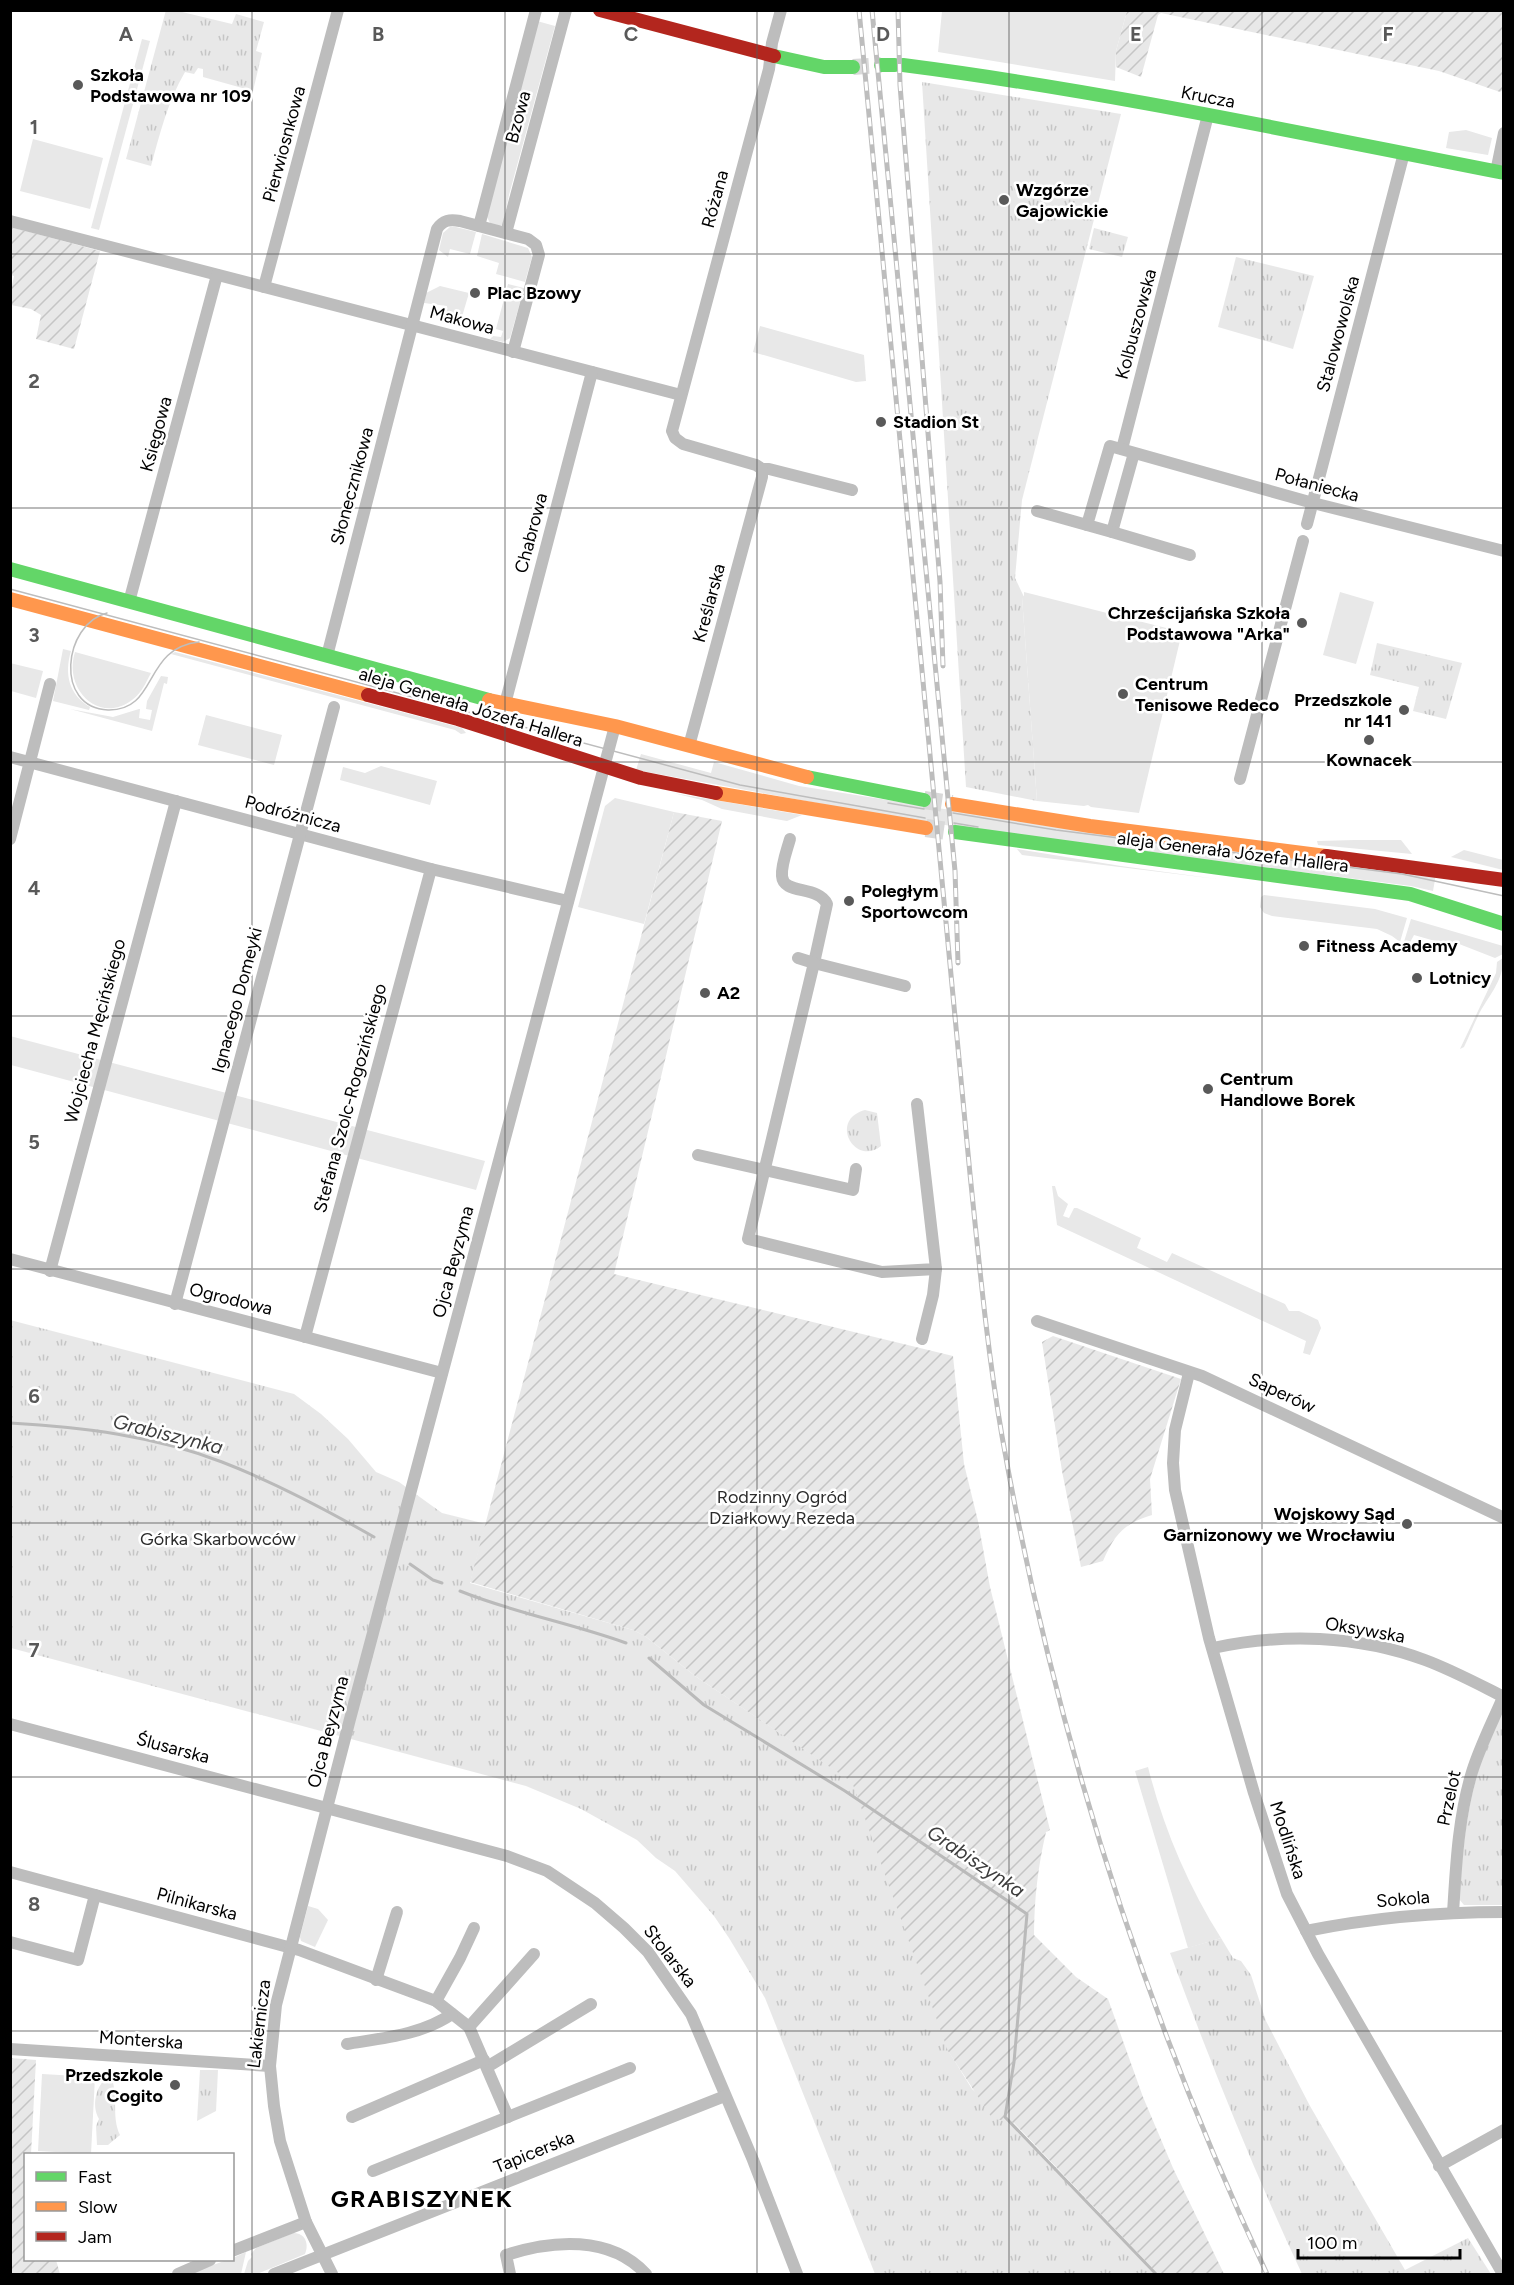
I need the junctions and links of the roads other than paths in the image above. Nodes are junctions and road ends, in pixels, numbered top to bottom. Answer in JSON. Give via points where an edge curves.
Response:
{"nodes":[{"id":1,"x":338,"y":10,"type":"edge"},
{"id":2,"x":536,"y":10,"type":"edge"},
{"id":3,"x":566,"y":10,"type":"edge"},
{"id":4,"x":600,"y":10,"type":"edge"},
{"id":5,"x":781,"y":10,"type":"edge"},
{"id":6,"x":771,"y":55,"type":"junction"},
{"id":7,"x":893,"y":65,"type":"tunnel mouth"},
{"id":8,"x":853,"y":68,"type":"tunnel mouth"},
{"id":9,"x":1208,"y":115,"type":"junction"},
{"id":10,"x":1503,"y":133,"type":"edge"},
{"id":11,"x":1404,"y":153,"type":"junction"},
{"id":12,"x":1500,"y":173,"type":"edge"},
{"id":13,"x":10,"y":221,"type":"edge"},
{"id":14,"x":479,"y":226,"type":"junction"},
{"id":15,"x":506,"y":233,"type":"junction"},
{"id":16,"x":216,"y":275,"type":"junction"},
{"id":17,"x":264,"y":287,"type":"junction"},
{"id":18,"x":413,"y":325,"type":"junction"},
{"id":19,"x":513,"y":352,"type":"junction"},
{"id":20,"x":592,"y":372,"type":"junction"},
{"id":21,"x":681,"y":395,"type":"junction"},
{"id":22,"x":1128,"y":451,"type":"junction"},
{"id":23,"x":762,"y":469,"type":"junction"},
{"id":24,"x":852,"y":490,"type":"dead end"},
{"id":25,"x":1313,"y":503,"type":"junction"},
{"id":26,"x":1036,"y":511,"type":"dead end"},
{"id":27,"x":1307,"y":524,"type":"dead end"},
{"id":28,"x":1087,"y":525,"type":"junction"},
{"id":29,"x":1112,"y":532,"type":"junction"},
{"id":30,"x":1303,"y":541,"type":"dead end"},
{"id":31,"x":1503,"y":549,"type":"edge"},
{"id":32,"x":1190,"y":555,"type":"dead end"},
{"id":33,"x":10,"y":569,"type":"edge"},
{"id":34,"x":10,"y":599,"type":"edge"},
{"id":35,"x":129,"y":602,"type":"junction"},
{"id":36,"x":327,"y":656,"type":"junction"},
{"id":37,"x":50,"y":684,"type":"dead end"},
{"id":38,"x":505,"y":704,"type":"junction"},
{"id":39,"x":334,"y":707,"type":"dead end"},
{"id":40,"x":615,"y":726,"type":"junction"},
{"id":41,"x":689,"y":746,"type":"junction"},
{"id":42,"x":10,"y":757,"type":"edge"},
{"id":43,"x":31,"y":762,"type":"junction"},
{"id":44,"x":604,"y":766,"type":"junction"},
{"id":45,"x":1240,"y":779,"type":"dead end"},
{"id":46,"x":924,"y":800,"type":"tunnel mouth"},
{"id":47,"x":176,"y":801,"type":"junction"},
{"id":48,"x":952,"y":804,"type":"tunnel mouth"},
{"id":49,"x":926,"y":828,"type":"tunnel mouth"},
{"id":50,"x":955,"y":832,"type":"tunnel mouth"},
{"id":51,"x":300,"y":835,"type":"junction"},
{"id":52,"x":10,"y":839,"type":"edge"},
{"id":53,"x":790,"y":839,"type":"dead end"},
{"id":54,"x":431,"y":870,"type":"junction"},
{"id":55,"x":1503,"y":880,"type":"edge"},
{"id":56,"x":568,"y":901,"type":"junction"},
{"id":57,"x":1503,"y":924,"type":"edge"},
{"id":58,"x":798,"y":958,"type":"dead end"},
{"id":59,"x":814,"y":963,"type":"junction"},
{"id":60,"x":905,"y":986,"type":"dead end"},
{"id":61,"x":917,"y":1104,"type":"dead end"},
{"id":62,"x":698,"y":1155,"type":"dead end"},
{"id":63,"x":765,"y":1169,"type":"junction"},
{"id":64,"x":856,"y":1169,"type":"dead end"},
{"id":65,"x":10,"y":1259,"type":"edge"},
{"id":66,"x":936,"y":1269,"type":"junction"},
{"id":67,"x":50,"y":1271,"type":"junction"},
{"id":68,"x":175,"y":1304,"type":"junction"},
{"id":69,"x":1037,"y":1321,"type":"dead end"},
{"id":70,"x":305,"y":1337,"type":"junction"},
{"id":71,"x":922,"y":1339,"type":"dead end"},
{"id":72,"x":1189,"y":1372,"type":"junction"},
{"id":73,"x":442,"y":1373,"type":"junction"},
{"id":74,"x":1503,"y":1518,"type":"edge"},
{"id":75,"x":1212,"y":1648,"type":"junction"},
{"id":76,"x":1503,"y":1697,"type":"edge"},
{"id":77,"x":10,"y":1724,"type":"edge"},
{"id":78,"x":326,"y":1808,"type":"junction"},
{"id":79,"x":10,"y":1872,"type":"edge"},
{"id":80,"x":95,"y":1894,"type":"junction"},
{"id":81,"x":397,"y":1912,"type":"dead end"},
{"id":82,"x":1503,"y":1912,"type":"edge"},
{"id":83,"x":1453,"y":1913,"type":"junction"},
{"id":84,"x":474,"y":1928,"type":"dead end"},
{"id":85,"x":1306,"y":1931,"type":"junction"},
{"id":86,"x":10,"y":1942,"type":"edge"},
{"id":87,"x":290,"y":1948,"type":"junction"},
{"id":88,"x":534,"y":1954,"type":"dead end"},
{"id":89,"x":376,"y":1980,"type":"junction"},
{"id":90,"x":435,"y":2001,"type":"junction"},
{"id":91,"x":591,"y":2004,"type":"dead end"},
{"id":92,"x":452,"y":2014,"type":"junction"},
{"id":93,"x":469,"y":2027,"type":"junction"},
{"id":94,"x":347,"y":2044,"type":"dead end"},
{"id":95,"x":10,"y":2049,"type":"edge"},
{"id":96,"x":486,"y":2064,"type":"junction"},
{"id":97,"x":270,"y":2066,"type":"junction"},
{"id":98,"x":630,"y":2068,"type":"dead end"},
{"id":99,"x":725,"y":2096,"type":"junction"},
{"id":100,"x":352,"y":2117,"type":"dead end"},
{"id":101,"x":508,"y":2117,"type":"junction"},
{"id":102,"x":1503,"y":2130,"type":"edge"},
{"id":103,"x":1439,"y":2166,"type":"junction"},
{"id":104,"x":373,"y":2171,"type":"dead end"},
{"id":105,"x":306,"y":2222,"type":"junction"},
{"id":106,"x":234,"y":2250,"type":"edge"},
{"id":107,"x":323,"y":2255,"type":"junction"},
{"id":108,"x":206,"y":2261,"type":"edge"},
{"id":109,"x":178,"y":2274,"type":"edge"},
{"id":110,"x":274,"y":2274,"type":"edge"},
{"id":111,"x":332,"y":2274,"type":"edge"},
{"id":112,"x":510,"y":2274,"type":"edge"},
{"id":113,"x":646,"y":2274,"type":"edge"},
{"id":114,"x":797,"y":2274,"type":"edge"},
{"id":115,"x":1503,"y":2274,"type":"edge"}],
"edges":[{"from":1,"to":17,"type":"street","name":"Pierwiosnkowa"},
{"from":2,"to":14,"type":"street","name":"Bzowa"},
{"from":3,"to":15,"type":"street","name":"Bzowa"},
{"from":4,"to":6,"type":"main road"},
{"from":5,"to":6,"type":"street","name":"Różana"},
{"from":6,"to":8,"type":"main road","via":[[821,67]]},
{"from":6,"to":21,"type":"street","name":"Różana"},
{"from":7,"to":9,"type":"main road","name":"Krucza","via":[[1047,86]]},
{"from":9,"to":11,"type":"main road","name":"Krucza"},
{"from":9,"to":22,"type":"street","name":"Kolbuszowska"},
{"from":10,"to":12,"type":"street"},
{"from":11,"to":12,"type":"main road","name":"Krucza"},
{"from":11,"to":25,"type":"street","name":"Stalowowolska"},
{"from":13,"to":16,"type":"street","name":"Makowa"},
{"from":14,"to":15,"type":"street"},
{"from":14,"to":18,"type":"street","via":[[451,220],[439,225]]},
{"from":15,"to":19,"type":"street","via":[[532,242],[539,252]]},
{"from":16,"to":17,"type":"street","name":"Makowa"},
{"from":16,"to":35,"type":"street","name":"Księgowa"},
{"from":17,"to":18,"type":"street","name":"Makowa"},
{"from":18,"to":19,"type":"street","name":"Makowa"},
{"from":18,"to":36,"type":"street","name":"Słonecznikowa"},
{"from":19,"to":20,"type":"street","name":"Makowa"},
{"from":20,"to":21,"type":"street","name":"Makowa"},
{"from":20,"to":38,"type":"street","name":"Chabrowa"},
{"from":21,"to":23,"type":"street","via":[[672,431],[678,442]]},
{"from":22,"to":25,"type":"street","name":"Połaniecka"},
{"from":22,"to":28,"type":"street","via":[[1110,446]]},
{"from":22,"to":29,"type":"street","name":"Kolbuszowska"},
{"from":23,"to":24,"type":"street"},
{"from":23,"to":41,"type":"street","name":"Kreślarska"},
{"from":25,"to":27,"type":"street","name":"Stalowowolska"},
{"from":25,"to":31,"type":"street","name":"Połaniecka"},
{"from":26,"to":28,"type":"street"},
{"from":28,"to":29,"type":"street"},
{"from":29,"to":32,"type":"street"},
{"from":30,"to":45,"type":"street"},
{"from":33,"to":35,"type":"main road","name":"aleja Generała Józefa Hallera"},
{"from":34,"to":44,"type":"main road","name":"aleja Generała Józefa Hallera","via":[[458,719]]},
{"from":35,"to":36,"type":"main road","name":"aleja Generała Józefa Hallera"},
{"from":36,"to":38,"type":"main road","name":"aleja Generała Józefa Hallera"},
{"from":37,"to":43,"type":"street"},
{"from":38,"to":40,"type":"main road","name":"aleja Generała Józefa Hallera"},
{"from":39,"to":51,"type":"street","name":"Ignacego Domeyki"},
{"from":40,"to":41,"type":"main road","name":"aleja Generała Józefa Hallera"},
{"from":40,"to":44,"type":"street","name":"Ojca Beyzyma"},
{"from":41,"to":46,"type":"main road","name":"aleja Generała Józefa Hallera","via":[[770,769]]},
{"from":42,"to":43,"type":"street","name":"Podróżnicza"},
{"from":43,"to":47,"type":"street","name":"Podróżnicza"},
{"from":43,"to":52,"type":"street"},
{"from":44,"to":49,"type":"main road","name":"aleja Generała Józefa Hallera","via":[[703,792]]},
{"from":44,"to":56,"type":"street","name":"Ojca Beyzyma"},
{"from":47,"to":51,"type":"street","name":"Podróżnicza"},
{"from":47,"to":67,"type":"street","name":"Wojciecha Męcińskiego"},
{"from":48,"to":55,"type":"main road","name":"aleja Generała Józefa Hallera"},
{"from":50,"to":57,"type":"main road","name":"aleja Generała Józefa Hallera","via":[[1410,894]]},
{"from":51,"to":54,"type":"street","name":"Podróżnicza"},
{"from":51,"to":68,"type":"street","name":"Ignacego Domeyki"},
{"from":53,"to":59,"type":"street","via":[[784,881],[819,894],[827,904]]},
{"from":54,"to":56,"type":"street","name":"Podróżnicza"},
{"from":54,"to":70,"type":"street","name":"Stefana Szolc-Rogozińskiego"},
{"from":56,"to":73,"type":"street","name":"Ojca Beyzyma"},
{"from":58,"to":59,"type":"street"},
{"from":59,"to":60,"type":"street"},
{"from":59,"to":63,"type":"street"},
{"from":61,"to":66,"type":"street"},
{"from":62,"to":63,"type":"street"},
{"from":63,"to":64,"type":"street","via":[[853,1190]]},
{"from":63,"to":66,"type":"street","via":[[748,1239],[882,1272]]},
{"from":65,"to":67,"type":"street","name":"Ogrodowa"},
{"from":66,"to":71,"type":"street"},
{"from":67,"to":68,"type":"street","name":"Ogrodowa"},
{"from":68,"to":70,"type":"street","name":"Ogrodowa"},
{"from":69,"to":72,"type":"street","name":"Saperów"},
{"from":70,"to":73,"type":"street","name":"Ogrodowa"},
{"from":72,"to":74,"type":"street","name":"Saperów"},
{"from":72,"to":75,"type":"street","name":"Modlińska","via":[[1175,1430],[1175,1490]]},
{"from":73,"to":78,"type":"street","name":"Ojca Beyzyma"},
{"from":75,"to":76,"type":"street","name":"Oksywska","via":[[1304,1639],[1362,1644],[1423,1659]]},
{"from":75,"to":85,"type":"street","name":"Modlińska","via":[[1287,1894]]},
{"from":76,"to":83,"type":"street","name":"Przelot","via":[[1472,1772],[1455,1866]]},
{"from":77,"to":78,"type":"street","name":"Ślusarska"},
{"from":78,"to":87,"type":"street","name":"Lakiernicza"},
{"from":78,"to":99,"type":"street","name":"Stolarska","via":[[507,1856],[547,1871],[595,1903],[648,1952],[691,2014]]},
{"from":79,"to":80,"type":"street","name":"Pilnikarska"},
{"from":80,"to":86,"type":"street","via":[[78,1960]]},
{"from":80,"to":87,"type":"street","name":"Pilnikarska"},
{"from":81,"to":89,"type":"street"},
{"from":82,"to":83,"type":"street","name":"Sokola"},
{"from":83,"to":85,"type":"street","name":"Sokola","via":[[1377,1919]]},
{"from":84,"to":90,"type":"street"},
{"from":85,"to":103,"type":"street","name":"Modlińska"},
{"from":87,"to":89,"type":"street","name":"Pilnikarska"},
{"from":87,"to":97,"type":"street","name":"Lakiernicza","via":[[276,2005]]},
{"from":88,"to":93,"type":"street"},
{"from":89,"to":90,"type":"street","name":"Pilnikarska"},
{"from":90,"to":92,"type":"street","name":"Pilnikarska"},
{"from":91,"to":96,"type":"street"},
{"from":92,"to":93,"type":"street","name":"Pilnikarska"},
{"from":92,"to":94,"type":"street","via":[[404,2035]]},
{"from":93,"to":96,"type":"street"},
{"from":95,"to":97,"type":"street","name":"Monterska"},
{"from":96,"to":100,"type":"street"},
{"from":96,"to":101,"type":"street"},
{"from":97,"to":105,"type":"street","name":"Lakiernicza","via":[[280,2141]]},
{"from":98,"to":101,"type":"street"},
{"from":99,"to":107,"type":"street","name":"Tapicerska"},
{"from":99,"to":114,"type":"street","name":"Stolarska"},
{"from":101,"to":104,"type":"street"},
{"from":102,"to":103,"type":"street"},
{"from":103,"to":115,"type":"street","name":"Modlińska"},
{"from":105,"to":106,"type":"street"},
{"from":105,"to":107,"type":"street","name":"Lakiernicza"},
{"from":107,"to":110,"type":"street","name":"Tapicerska"},
{"from":107,"to":111,"type":"street","name":"Lakiernicza"},
{"from":108,"to":109,"type":"street"},
{"from":112,"to":113,"type":"street","via":[[506,2255],[554,2243],[578,2243],[625,2256]]}]}
